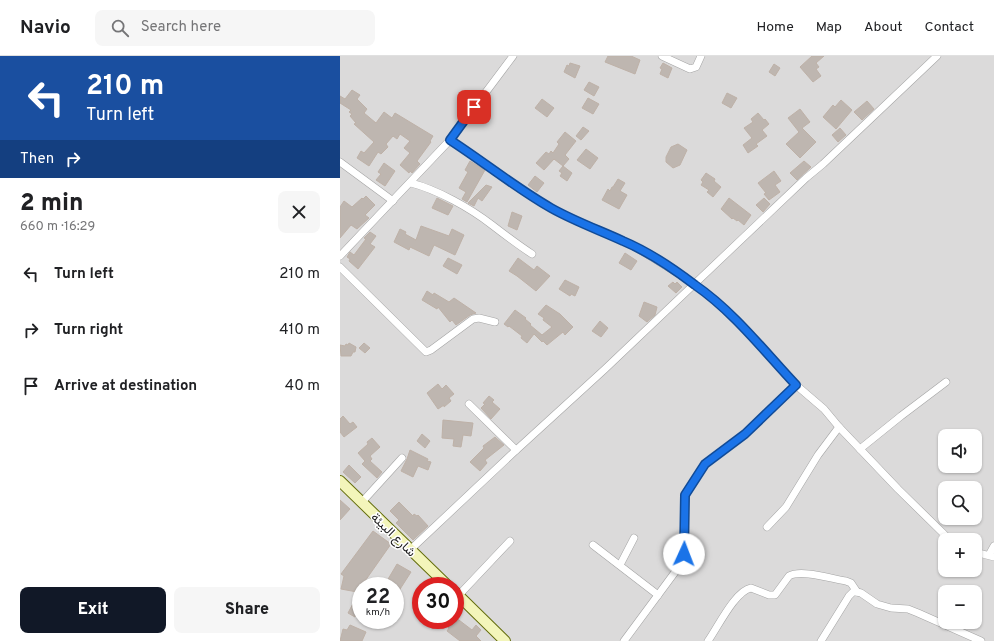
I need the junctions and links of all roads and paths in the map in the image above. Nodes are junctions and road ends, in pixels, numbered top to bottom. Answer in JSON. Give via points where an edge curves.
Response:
{"nodes":[{"id":1,"x":513,"y":56,"type":"edge"},
{"id":2,"x":662,"y":56,"type":"edge"},
{"id":3,"x":701,"y":56,"type":"edge"},
{"id":4,"x":937,"y":56,"type":"edge"},
{"id":5,"x":450,"y":140,"type":"junction"},
{"id":6,"x":340,"y":162,"type":"edge"},
{"id":7,"x":411,"y":183,"type":"junction"},
{"id":8,"x":393,"y":201,"type":"junction"},
{"id":9,"x":341,"y":252,"type":"edge"},
{"id":10,"x":532,"y":254,"type":"dead end"},
{"id":11,"x":340,"y":267,"type":"edge"},
{"id":12,"x":695,"y":284,"type":"junction"},
{"id":13,"x":495,"y":322,"type":"dead end"},
{"id":14,"x":946,"y":382,"type":"dead end"},
{"id":15,"x":796,"y":385,"type":"junction"},
{"id":16,"x":469,"y":404,"type":"dead end"},
{"id":17,"x":839,"y":427,"type":"junction"},
{"id":18,"x":860,"y":449,"type":"junction"},
{"id":19,"x":516,"y":450,"type":"junction"},
{"id":20,"x":402,"y":458,"type":"dead end"},
{"id":21,"x":340,"y":481,"type":"edge"},
{"id":22,"x":362,"y":502,"type":"junction"},
{"id":23,"x":767,"y":527,"type":"dead end"},
{"id":24,"x":943,"y":533,"type":"edge"},
{"id":25,"x":634,"y":538,"type":"dead end"},
{"id":26,"x":510,"y":541,"type":"dead end"},
{"id":27,"x":593,"y":545,"type":"dead end"},
{"id":28,"x":994,"y":546,"type":"edge"},
{"id":29,"x":410,"y":550,"type":"junction"},
{"id":30,"x":991,"y":556,"type":"edge"},
{"id":31,"x":620,"y":566,"type":"junction"},
{"id":32,"x":438,"y":577,"type":"edge"},
{"id":33,"x":464,"y":587,"type":"edge"},
{"id":34,"x":857,"y":592,"type":"junction"},
{"id":35,"x":658,"y":595,"type":"junction"},
{"id":36,"x":464,"y":601,"type":"edge"},
{"id":37,"x":505,"y":641,"type":"edge"},
{"id":38,"x":624,"y":641,"type":"edge"},
{"id":39,"x":708,"y":641,"type":"edge"},
{"id":40,"x":821,"y":641,"type":"edge"},
{"id":41,"x":981,"y":641,"type":"edge"}],
"edges":[{"from":1,"to":5,"type":"street"},
{"from":2,"to":3,"type":"street","via":[[690,69],[696,67]]},
{"from":4,"to":12,"type":"street"},
{"from":5,"to":7,"type":"street"},
{"from":5,"to":12,"type":"street","via":[[551,208],[624,241]]},
{"from":6,"to":8,"type":"street"},
{"from":7,"to":8,"type":"street"},
{"from":7,"to":10,"type":"street","via":[[428,188],[462,206]]},
{"from":8,"to":9,"type":"street"},
{"from":11,"to":13,"type":"street","via":[[426,352],[473,319]]},
{"from":12,"to":15,"type":"street","via":[[726,310]]},
{"from":12,"to":19,"type":"street"},
{"from":14,"to":18,"type":"street"},
{"from":15,"to":17,"type":"street","via":[[824,409]]},
{"from":15,"to":35,"type":"street","via":[[745,434],[705,464],[685,495],[683,559]]},
{"from":16,"to":19,"type":"street"},
{"from":17,"to":18,"type":"street"},
{"from":17,"to":23,"type":"street","via":[[818,455],[786,507]]},
{"from":18,"to":24,"type":"street"},
{"from":19,"to":29,"type":"street"},
{"from":20,"to":22,"type":"street"},
{"from":21,"to":22,"type":"street","name":"شارع البيئة"},
{"from":22,"to":29,"type":"street","name":"شارع البيئة"},
{"from":25,"to":31,"type":"street"},
{"from":26,"to":33,"type":"street"},
{"from":27,"to":31,"type":"street"},
{"from":28,"to":30,"type":"street"},
{"from":29,"to":32,"type":"street","name":"شارع البيئة"},
{"from":31,"to":35,"type":"street"},
{"from":34,"to":39,"type":"street","via":[[851,583],[846,581],[804,574],[789,576],[775,595],[746,589],[739,594]]},
{"from":34,"to":40,"type":"street","via":[[849,596]]},
{"from":34,"to":41,"type":"street","via":[[877,604],[908,609]]},
{"from":35,"to":38,"type":"street"},
{"from":36,"to":37,"type":"street"}]}
